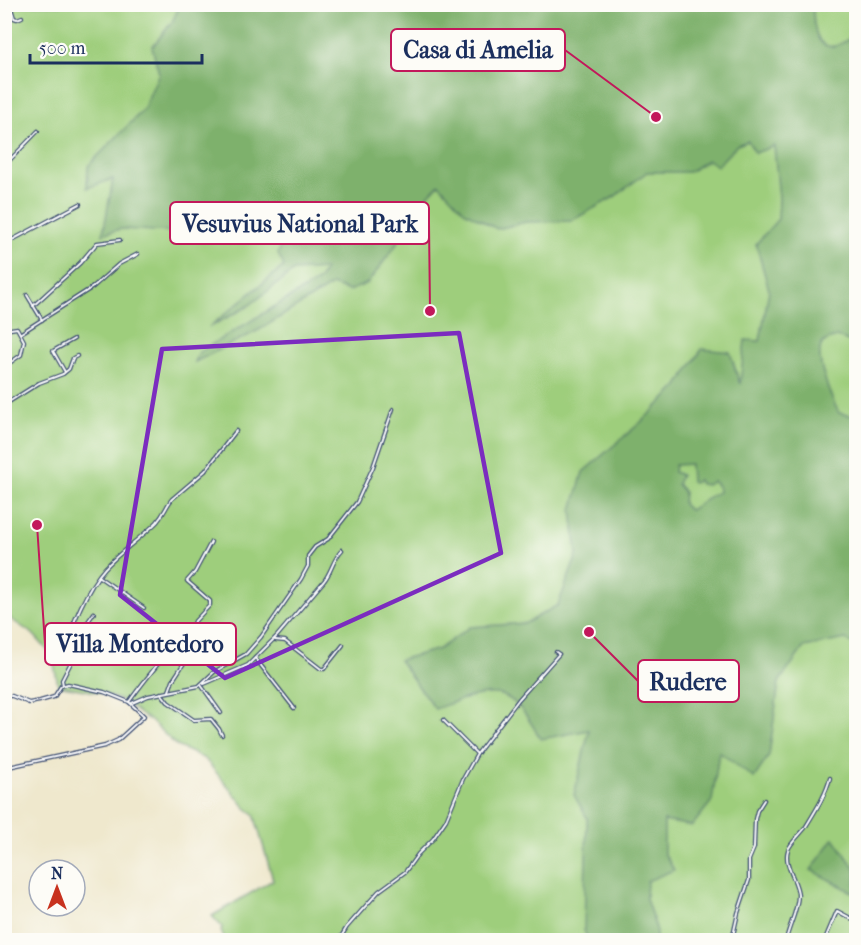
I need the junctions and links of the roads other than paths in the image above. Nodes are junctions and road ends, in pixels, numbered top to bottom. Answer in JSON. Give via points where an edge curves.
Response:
{"nodes":[{"id":1,"x":10,"y":4,"type":"edge"},
{"id":2,"x":22,"y":17,"type":"dead end"},
{"id":3,"x":38,"y":131,"type":"dead end"},
{"id":4,"x":4,"y":166,"type":"edge"},
{"id":5,"x":80,"y":204,"type":"dead end"},
{"id":6,"x":120,"y":240,"type":"dead end"},
{"id":7,"x":4,"y":241,"type":"edge"},
{"id":8,"x":138,"y":254,"type":"dead end"},
{"id":9,"x":27,"y":295,"type":"dead end"},
{"id":10,"x":33,"y":306,"type":"junction"},
{"id":11,"x":42,"y":320,"type":"junction"},
{"id":12,"x":4,"y":330,"type":"edge"},
{"id":13,"x":21,"y":333,"type":"junction"},
{"id":14,"x":74,"y":339,"type":"dead end"},
{"id":15,"x":77,"y":356,"type":"dead end"},
{"id":16,"x":11,"y":362,"type":"dead end"},
{"id":17,"x":65,"y":372,"type":"junction"},
{"id":18,"x":4,"y":405,"type":"edge"},
{"id":19,"x":393,"y":409,"type":"dead end"},
{"id":20,"x":236,"y":431,"type":"dead end"},
{"id":21,"x":211,"y":542,"type":"dead end"},
{"id":22,"x":342,"y":550,"type":"dead end"},
{"id":23,"x":99,"y":577,"type":"junction"},
{"id":24,"x":144,"y":608,"type":"dead end"},
{"id":25,"x":94,"y":613,"type":"dead end"},
{"id":26,"x":176,"y":639,"type":"dead end"},
{"id":27,"x":273,"y":640,"type":"junction"},
{"id":28,"x":343,"y":645,"type":"dead end"},
{"id":29,"x":556,"y":652,"type":"dead end"},
{"id":30,"x":72,"y":657,"type":"junction"},
{"id":31,"x":255,"y":658,"type":"junction"},
{"id":32,"x":63,"y":685,"type":"junction"},
{"id":33,"x":201,"y":685,"type":"junction"},
{"id":34,"x":169,"y":691,"type":"junction"},
{"id":35,"x":161,"y":693,"type":"junction"},
{"id":36,"x":4,"y":696,"type":"edge"},
{"id":37,"x":130,"y":702,"type":"junction"},
{"id":38,"x":294,"y":708,"type":"dead end"},
{"id":39,"x":221,"y":713,"type":"dead end"},
{"id":40,"x":443,"y":720,"type":"dead end"},
{"id":41,"x":222,"y":735,"type":"dead end"},
{"id":42,"x":477,"y":754,"type":"junction"},
{"id":43,"x":4,"y":768,"type":"edge"},
{"id":44,"x":830,"y":778,"type":"dead end"},
{"id":45,"x":764,"y":800,"type":"dead end"},
{"id":46,"x":856,"y":921,"type":"edge"},
{"id":47,"x":339,"y":940,"type":"edge"},
{"id":48,"x":732,"y":940,"type":"edge"},
{"id":49,"x":786,"y":940,"type":"edge"},
{"id":50,"x":826,"y":940,"type":"edge"}],
"edges":[{"from":1,"to":2,"type":"street","via":[[14,18]]},
{"from":3,"to":4,"type":"street"},
{"from":5,"to":7,"type":"street"},
{"from":6,"to":10,"type":"street","via":[[97,243]]},
{"from":8,"to":11,"type":"street"},
{"from":9,"to":10,"type":"street"},
{"from":10,"to":11,"type":"street"},
{"from":11,"to":13,"type":"street"},
{"from":12,"to":13,"type":"street","via":[[17,328]]},
{"from":13,"to":16,"type":"street","via":[[22,351]]},
{"from":14,"to":17,"type":"street","via":[[53,351]]},
{"from":15,"to":17,"type":"street"},
{"from":17,"to":18,"type":"street"},
{"from":19,"to":33,"type":"street","via":[[374,467],[347,517],[308,556],[302,579],[256,643]]},
{"from":20,"to":23,"type":"street","via":[[205,471],[172,499],[167,511]]},
{"from":21,"to":34,"type":"street","via":[[187,581],[210,605],[195,621],[187,638],[185,662]]},
{"from":22,"to":27,"type":"street","via":[[324,581]]},
{"from":23,"to":24,"type":"street"},
{"from":23,"to":30,"type":"street","via":[[80,606],[67,642],[66,654]]},
{"from":25,"to":30,"type":"street","via":[[82,630],[83,639]]},
{"from":26,"to":37,"type":"street"},
{"from":27,"to":28,"type":"street","via":[[282,640],[321,669]]},
{"from":27,"to":31,"type":"street"},
{"from":29,"to":42,"type":"street"},
{"from":30,"to":32,"type":"street"},
{"from":31,"to":33,"type":"street","via":[[240,669]]},
{"from":31,"to":38,"type":"street"},
{"from":32,"to":36,"type":"street","via":[[54,697],[40,701],[29,703]]},
{"from":32,"to":37,"type":"street","via":[[104,692]]},
{"from":33,"to":34,"type":"street"},
{"from":33,"to":39,"type":"street"},
{"from":34,"to":35,"type":"street"},
{"from":35,"to":37,"type":"street"},
{"from":35,"to":41,"type":"street","via":[[194,720],[211,719]]},
{"from":37,"to":43,"type":"street","via":[[144,716],[111,744]]},
{"from":40,"to":42,"type":"street"},
{"from":42,"to":47,"type":"street","via":[[446,820],[433,838],[405,872],[378,891]]},
{"from":44,"to":49,"type":"street","via":[[805,828],[788,850],[798,898]]},
{"from":45,"to":48,"type":"street","via":[[755,819],[749,880]]},
{"from":46,"to":50,"type":"street","via":[[837,911]]}]}
